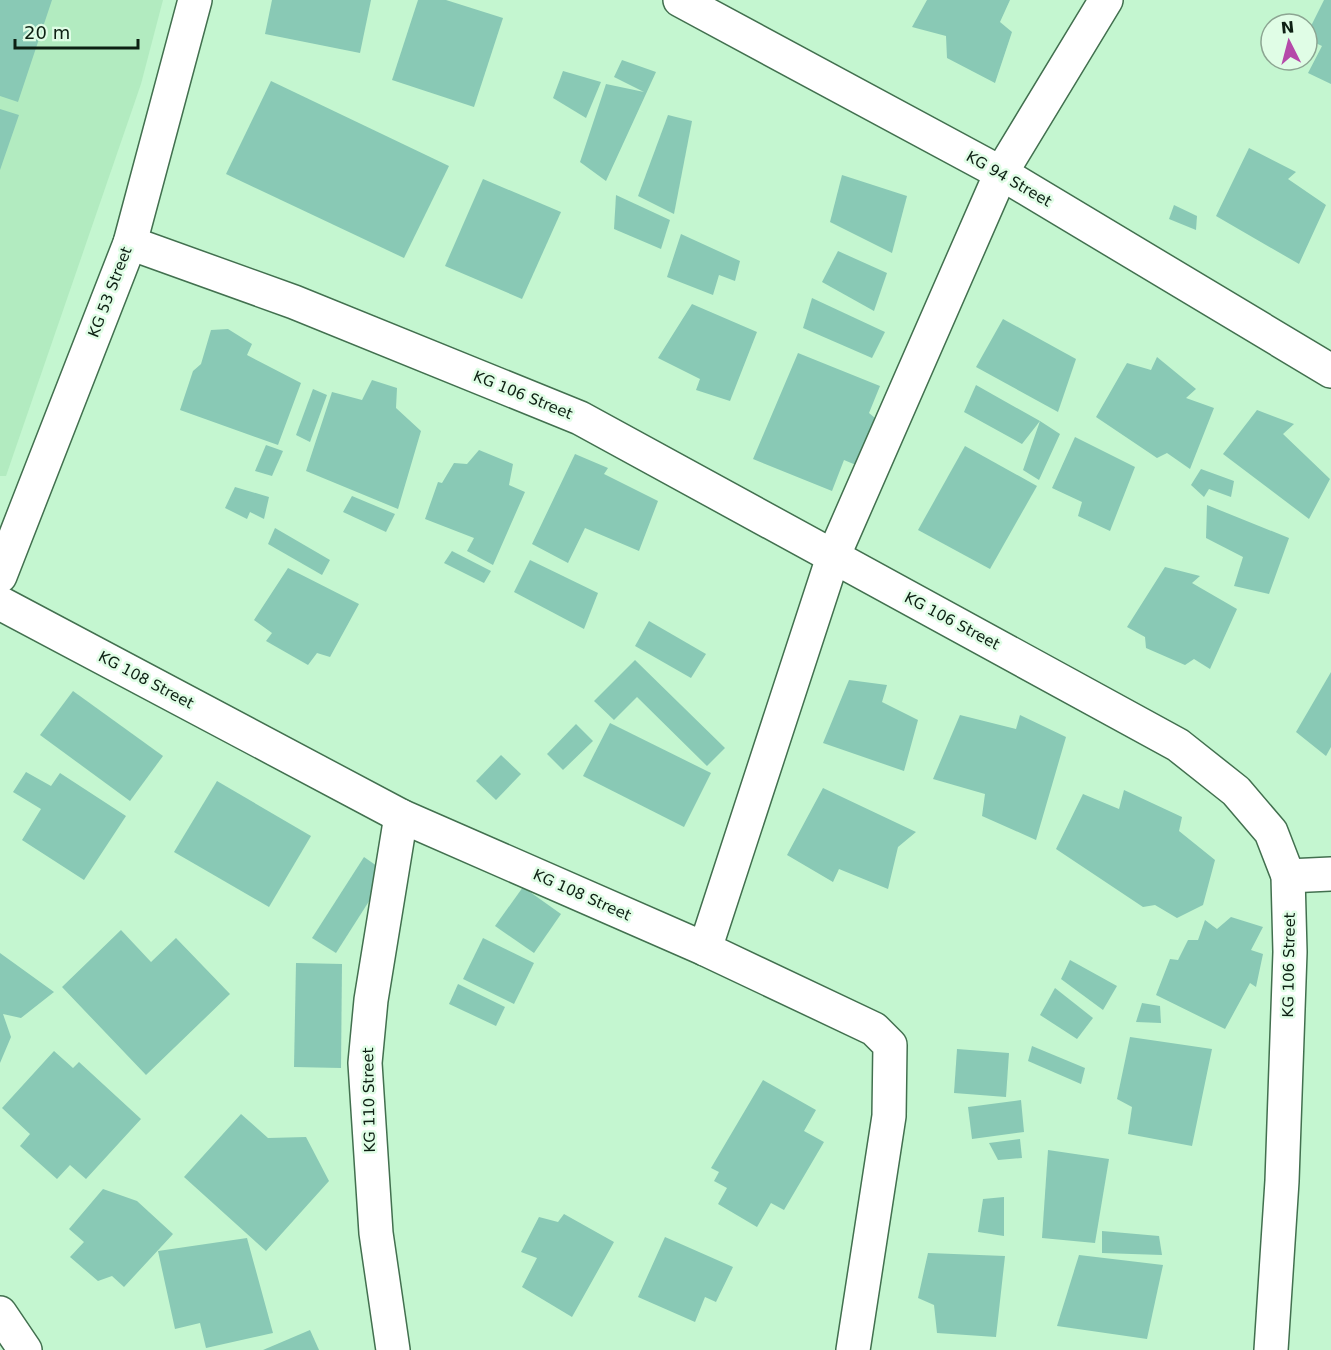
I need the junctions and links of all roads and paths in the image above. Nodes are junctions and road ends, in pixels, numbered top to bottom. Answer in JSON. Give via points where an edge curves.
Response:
{"nodes":[{"id":1,"x":195,"y":0,"type":"edge"},
{"id":2,"x":680,"y":0,"type":"edge"},
{"id":3,"x":1106,"y":0,"type":"edge"},
{"id":4,"x":1001,"y":173,"type":"junction"},
{"id":5,"x":130,"y":243,"type":"junction"},
{"id":6,"x":1331,"y":371,"type":"edge"},
{"id":7,"x":833,"y":557,"type":"junction"},
{"id":8,"x":0,"y":576,"type":"edge"},
{"id":9,"x":0,"y":603,"type":"edge"},
{"id":10,"x":401,"y":816,"type":"junction"},
{"id":11,"x":1331,"y":874,"type":"edge"},
{"id":12,"x":1288,"y":876,"type":"junction"},
{"id":13,"x":705,"y":949,"type":"junction"},
{"id":14,"x":0,"y":1313,"type":"edge"},
{"id":15,"x":25,"y":1350,"type":"edge"},
{"id":16,"x":393,"y":1350,"type":"edge"},
{"id":17,"x":853,"y":1350,"type":"edge"},
{"id":18,"x":1271,"y":1350,"type":"edge"}],
"edges":[{"from":1,"to":5,"type":"street","name":"KG 53 Street"},
{"from":2,"to":4,"type":"street","name":"KG 94 Street"},
{"from":3,"to":4,"type":"street"},
{"from":4,"to":6,"type":"street","name":"KG 94 Street"},
{"from":4,"to":7,"type":"street"},
{"from":5,"to":7,"type":"street","name":"KG 106 Street","via":[[294,302],[580,418]]},
{"from":5,"to":8,"type":"street","name":"KG 53 Street"},
{"from":7,"to":12,"type":"street","name":"KG 106 Street","via":[[1179,745],[1236,791],[1271,832]]},
{"from":7,"to":13,"type":"street"},
{"from":9,"to":10,"type":"street","name":"KG 108 Street"},
{"from":10,"to":13,"type":"street","name":"KG 108 Street"},
{"from":10,"to":16,"type":"street","name":"KG 110 Street","via":[[371,1000],[365,1063],[376,1233]]},
{"from":11,"to":12,"type":"street"},
{"from":12,"to":18,"type":"street","name":"KG 106 Street","via":[[1290,952],[1284,1147]]},
{"from":13,"to":17,"type":"street","name":"KG 108 Street","via":[[829,1005],[873,1029],[890,1045],[889,1116]]},
{"from":14,"to":15,"type":"street"}]}
